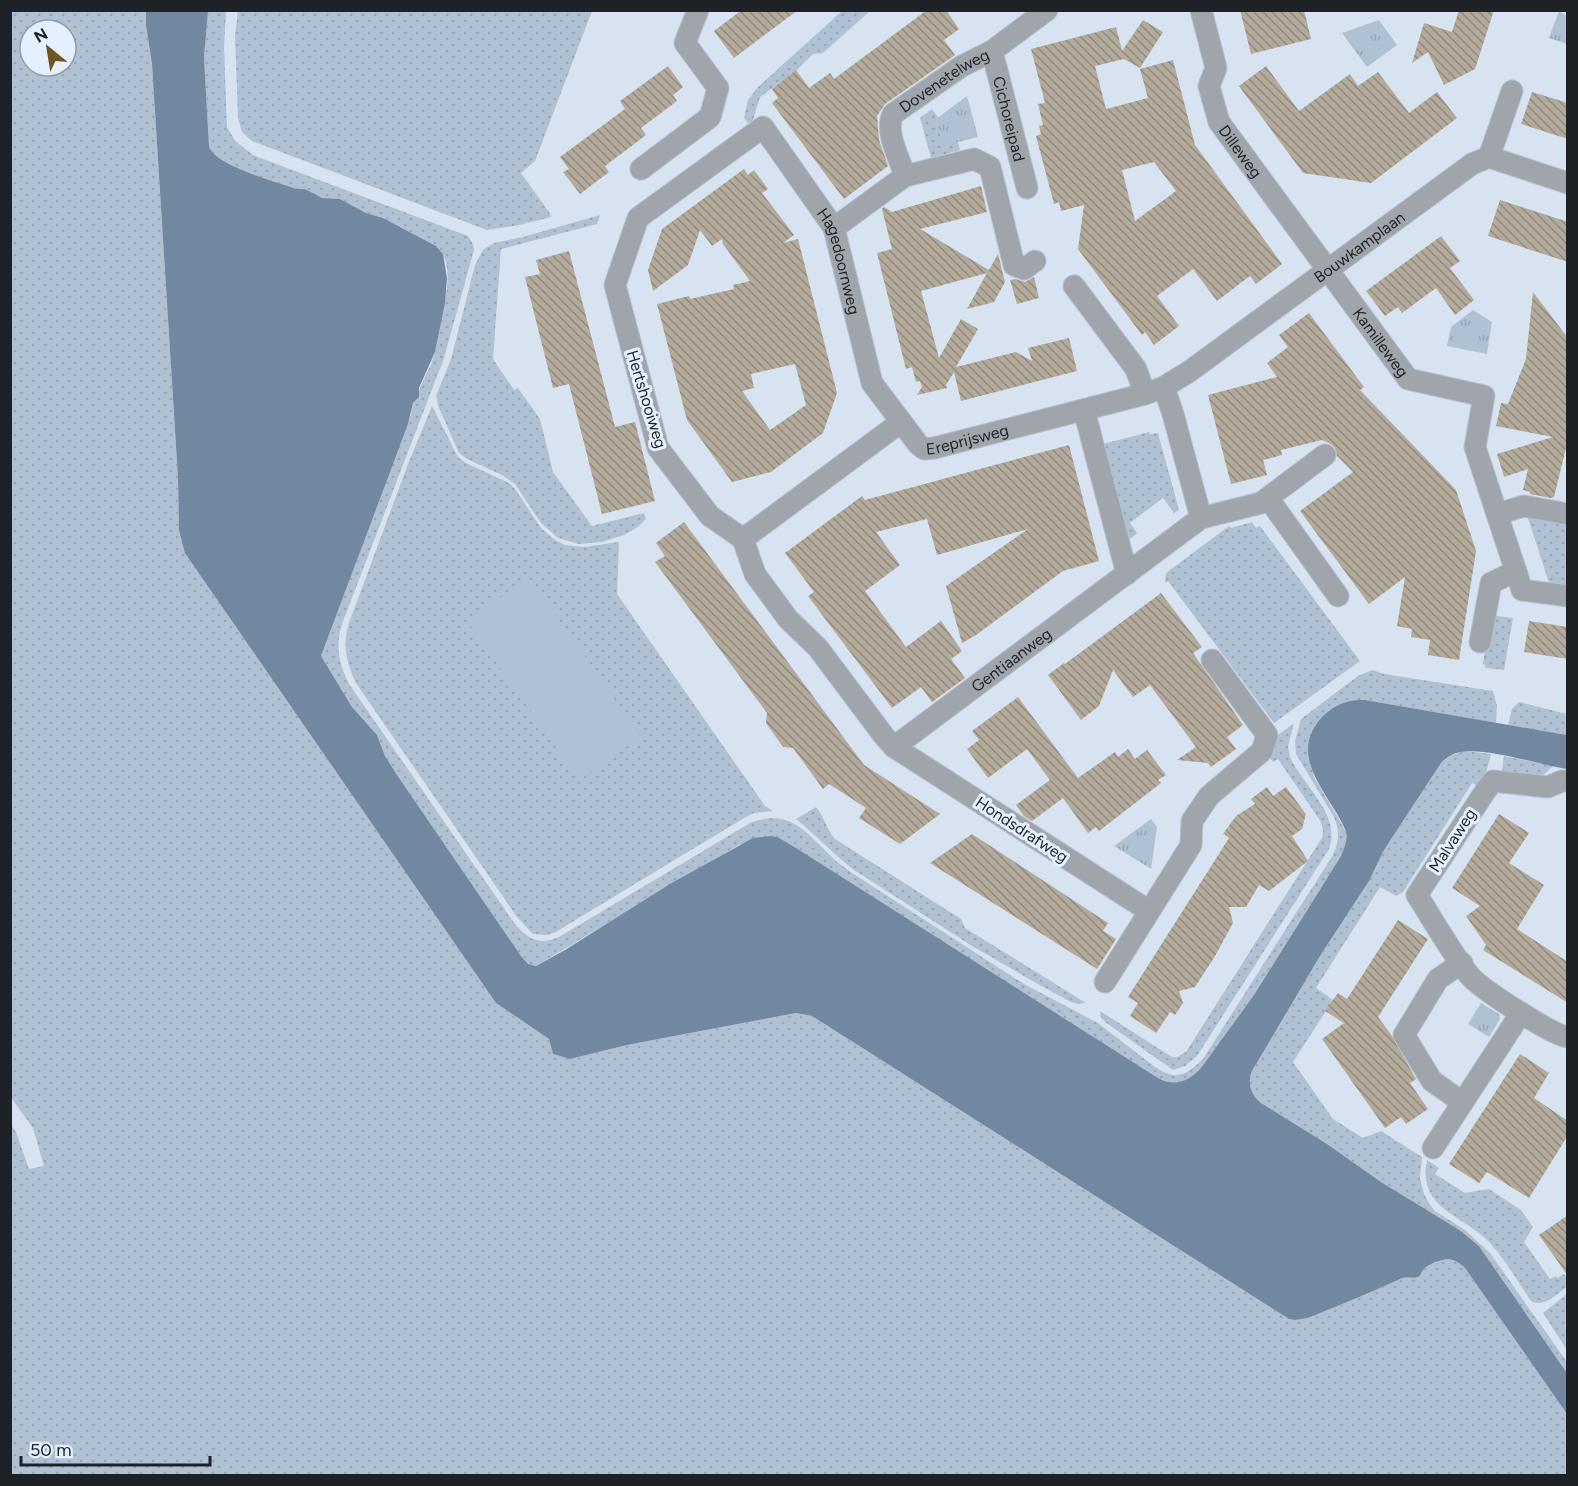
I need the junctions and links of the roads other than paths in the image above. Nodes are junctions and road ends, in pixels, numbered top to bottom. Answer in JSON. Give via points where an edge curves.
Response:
{"nodes":[{"id":1,"x":698,"y":10,"type":"edge"},
{"id":2,"x":1047,"y":10,"type":"edge"},
{"id":3,"x":1199,"y":12,"type":"edge"},
{"id":4,"x":992,"y":51,"type":"junction"},
{"id":5,"x":1512,"y":91,"type":"dead end"},
{"id":6,"x":749,"y":137,"type":"joint"},
{"id":7,"x":1489,"y":157,"type":"junction"},
{"id":8,"x":641,"y":169,"type":"dead end"},
{"id":9,"x":905,"y":176,"type":"junction"},
{"id":10,"x":1568,"y":183,"type":"edge"},
{"id":11,"x":1027,"y":188,"type":"dead end"},
{"id":12,"x":834,"y":228,"type":"junction"},
{"id":13,"x":1035,"y":261,"type":"dead end"},
{"id":14,"x":1328,"y":270,"type":"junction"},
{"id":15,"x":1074,"y":286,"type":"dead end"},
{"id":16,"x":1154,"y":391,"type":"junction"},
{"id":17,"x":1084,"y":410,"type":"junction"},
{"id":18,"x":901,"y":422,"type":"junction"},
{"id":19,"x":1325,"y":455,"type":"dead end"},
{"id":20,"x":1268,"y":498,"type":"junction"},
{"id":21,"x":1497,"y":514,"type":"junction"},
{"id":22,"x":1568,"y":514,"type":"edge"},
{"id":23,"x":1201,"y":518,"type":"junction"},
{"id":24,"x":743,"y":539,"type":"junction"},
{"id":25,"x":1127,"y":574,"type":"junction"},
{"id":26,"x":1519,"y":580,"type":"junction"},
{"id":27,"x":1338,"y":596,"type":"dead end"},
{"id":28,"x":1568,"y":596,"type":"edge"},
{"id":29,"x":1480,"y":642,"type":"dead end"},
{"id":30,"x":1212,"y":660,"type":"dead end"},
{"id":31,"x":894,"y":747,"type":"junction"},
{"id":32,"x":1568,"y":781,"type":"edge"},
{"id":33,"x":1149,"y":911,"type":"junction"},
{"id":34,"x":1462,"y":963,"type":"junction"},
{"id":35,"x":1105,"y":982,"type":"dead end"},
{"id":36,"x":1521,"y":1013,"type":"junction"},
{"id":37,"x":1568,"y":1037,"type":"edge"},
{"id":38,"x":1462,"y":1102,"type":"junction"},
{"id":39,"x":1433,"y":1148,"type":"dead end"}],
"edges":[{"from":1,"to":8,"type":"street","via":[[685,43],[718,88],[710,117]]},
{"from":2,"to":4,"type":"street","name":"Dovenetelweg"},
{"from":3,"to":14,"type":"street","name":"Dilleweg","via":[[1216,68],[1209,86],[1218,122]]},
{"from":4,"to":9,"type":"street","name":"Dovenetelweg","via":[[962,66],[893,114],[891,129]]},
{"from":4,"to":11,"type":"street","name":"Cichoreipad"},
{"from":5,"to":7,"type":"street"},
{"from":6,"to":12,"type":"street","name":"Hagedoornweg","via":[[763,127]]},
{"from":6,"to":24,"type":"street","name":"Hertshooiweg","via":[[638,218],[615,285],[658,448],[711,516]]},
{"from":7,"to":10,"type":"street"},
{"from":7,"to":14,"type":"street","name":"Bouwkamplaan","via":[[1454,175]]},
{"from":9,"to":12,"type":"street"},
{"from":9,"to":13,"type":"street","via":[[974,159],[990,167],[1014,265],[1024,269]]},
{"from":12,"to":18,"type":"street","name":"Hagedoornweg","via":[[872,383]]},
{"from":14,"to":16,"type":"street","name":"Bouwkamplaan","via":[[1190,371]]},
{"from":14,"to":21,"type":"street","name":"Kamilleweg","via":[[1408,380],[1484,396],[1475,447]]},
{"from":15,"to":16,"type":"street"},
{"from":16,"to":17,"type":"street","name":"Ereprijsweg"},
{"from":16,"to":23,"type":"street","via":[[1173,414]]},
{"from":17,"to":18,"type":"street","name":"Ereprijsweg","via":[[924,449]]},
{"from":17,"to":25,"type":"street"},
{"from":18,"to":24,"type":"street"},
{"from":19,"to":20,"type":"street","name":"Gentiaanweg"},
{"from":20,"to":23,"type":"street","name":"Gentiaanweg"},
{"from":20,"to":27,"type":"street"},
{"from":21,"to":22,"type":"street","via":[[1524,506]]},
{"from":21,"to":26,"type":"street","name":"Kamilleweg"},
{"from":23,"to":25,"type":"street","name":"Gentiaanweg"},
{"from":24,"to":31,"type":"street","via":[[754,574],[788,619],[818,648]]},
{"from":25,"to":31,"type":"street","name":"Gentiaanweg"},
{"from":26,"to":28,"type":"street"},
{"from":26,"to":29,"type":"street","via":[[1491,583]]},
{"from":30,"to":33,"type":"street","via":[[1267,735],[1262,751],[1209,796],[1192,821],[1191,845]]},
{"from":31,"to":33,"type":"street","name":"Hondsdrafweg"},
{"from":32,"to":34,"type":"street","name":"Malvaweg","via":[[1548,787],[1493,781],[1417,895]]},
{"from":33,"to":35,"type":"street"},
{"from":34,"to":36,"type":"street","name":"Malvaweg","via":[[1471,978]]},
{"from":34,"to":38,"type":"street","via":[[1438,979],[1404,1035],[1432,1082]]},
{"from":36,"to":37,"type":"street","name":"Malvaweg"},
{"from":36,"to":38,"type":"street"},
{"from":38,"to":39,"type":"street"}]}
